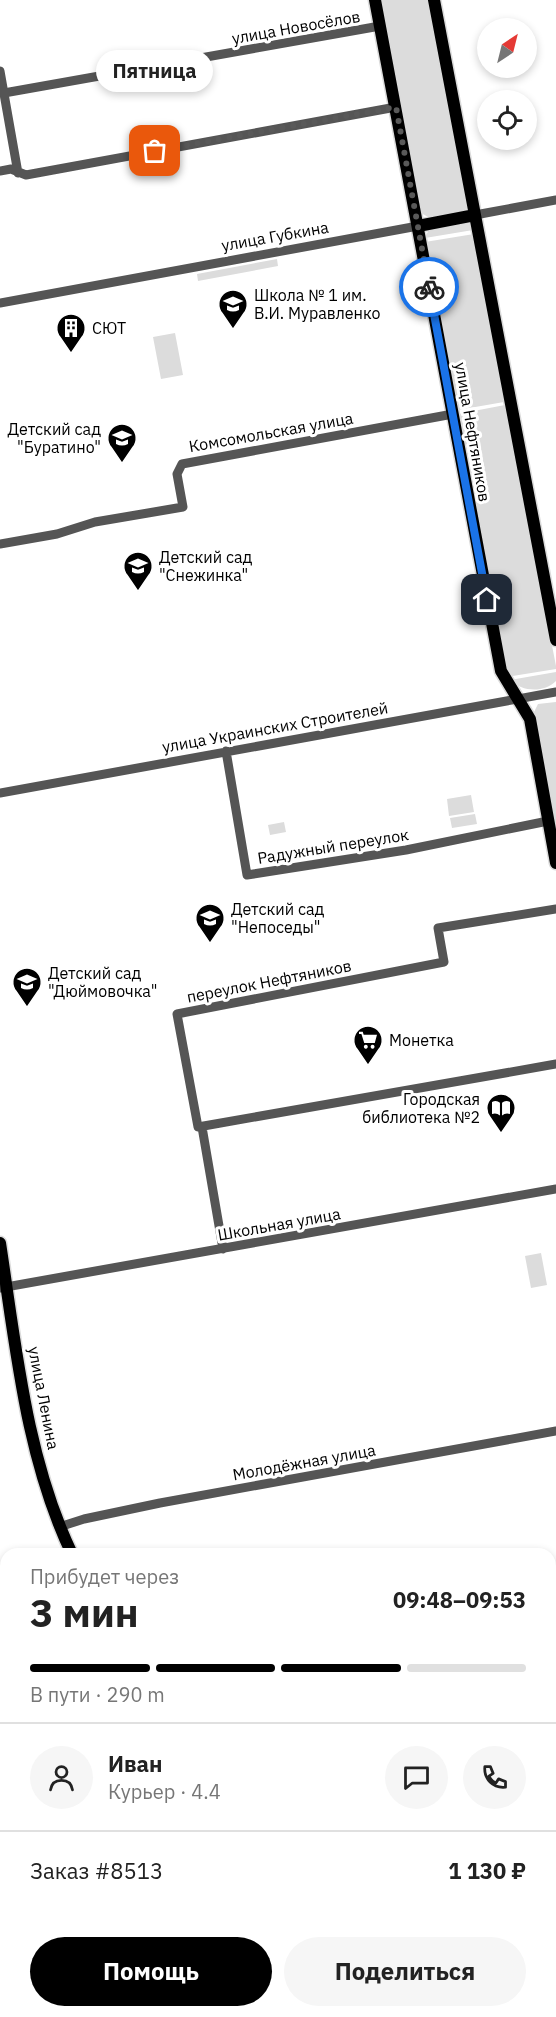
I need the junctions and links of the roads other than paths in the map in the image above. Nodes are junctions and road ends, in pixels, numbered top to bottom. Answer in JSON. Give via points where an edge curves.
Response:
{"nodes":[{"id":1,"x":375,"y":0,"type":"edge"},
{"id":2,"x":434,"y":0,"type":"edge"},
{"id":3,"x":380,"y":26,"type":"junction"},
{"id":4,"x":0,"y":71,"type":"edge"},
{"id":5,"x":4,"y":93,"type":"junction"},
{"id":6,"x":396,"y":107,"type":"junction"},
{"id":7,"x":0,"y":171,"type":"edge"},
{"id":8,"x":18,"y":173,"type":"junction"},
{"id":9,"x":556,"y":200,"type":"edge"},
{"id":10,"x":475,"y":215,"type":"junction"},
{"id":11,"x":418,"y":226,"type":"junction"},
{"id":12,"x":0,"y":303,"type":"edge"},
{"id":13,"x":453,"y":414,"type":"junction"},
{"id":14,"x":0,"y":544,"type":"edge"},
{"id":15,"x":556,"y":640,"type":"edge"},
{"id":16,"x":556,"y":692,"type":"edge"},
{"id":17,"x":517,"y":698,"type":"junction"},
{"id":18,"x":226,"y":751,"type":"junction"},
{"id":19,"x":0,"y":793,"type":"edge"},
{"id":20,"x":548,"y":821,"type":"junction"},
{"id":21,"x":556,"y":863,"type":"edge"},
{"id":22,"x":556,"y":909,"type":"edge"},
{"id":23,"x":556,"y":1064,"type":"edge"},
{"id":24,"x":200,"y":1127,"type":"junction"},
{"id":25,"x":556,"y":1189,"type":"edge"},
{"id":26,"x":0,"y":1243,"type":"edge"},
{"id":27,"x":223,"y":1249,"type":"junction"},
{"id":28,"x":3,"y":1287,"type":"edge"},
{"id":29,"x":556,"y":1431,"type":"edge"},
{"id":30,"x":59,"y":1527,"type":"junction"},
{"id":31,"x":69,"y":1548,"type":"edge"}],
"edges":[{"from":1,"to":3,"type":"main road","name":"улица Нефтяников"},
{"from":2,"to":10,"type":"main road"},
{"from":3,"to":5,"type":"street","name":"улица Новосёлов"},
{"from":3,"to":6,"type":"main road","name":"улица Нефтяников"},
{"from":4,"to":5,"type":"street"},
{"from":5,"to":8,"type":"street"},
{"from":6,"to":8,"type":"street","via":[[26,175]]},
{"from":6,"to":11,"type":"main road","name":"улица Нефтяников"},
{"from":7,"to":8,"type":"street","via":[[11,169]]},
{"from":9,"to":10,"type":"street","name":"улица Губкина"},
{"from":10,"to":11,"type":"main road","name":"улица Губкина"},
{"from":10,"to":15,"type":"main road"},
{"from":11,"to":12,"type":"street","name":"улица Губкина"},
{"from":11,"to":13,"type":"main road","name":"улица Нефтяников"},
{"from":13,"to":14,"type":"street","name":"Комсомольская улица","via":[[182,464],[177,474],[183,507]]},
{"from":13,"to":17,"type":"main road","name":"улица Нефтяников","via":[[501,671]]},
{"from":16,"to":17,"type":"street","name":"улица Украинских Строителей"},
{"from":17,"to":18,"type":"street","name":"улица Украинских Строителей"},
{"from":17,"to":20,"type":"main road","name":"улица Нефтяников","via":[[530,719]]},
{"from":18,"to":19,"type":"street","name":"улица Украинских Строителей"},
{"from":18,"to":20,"type":"street","name":"Радужный переулок","via":[[247,875],[386,854]]},
{"from":20,"to":21,"type":"main road","name":"улица Нефтяников"},
{"from":22,"to":24,"type":"street","name":"переулок Нефтяников","via":[[438,928],[444,962],[177,1014]]},
{"from":23,"to":24,"type":"street"},
{"from":24,"to":27,"type":"street","name":"переулок Нефтяников"},
{"from":25,"to":27,"type":"street","name":"Школьная улица"},
{"from":26,"to":28,"type":"main road","name":"улица Ленина"},
{"from":27,"to":28,"type":"street","name":"Школьная улица"},
{"from":28,"to":30,"type":"main road","name":"улица Ленина","via":[[43,1480]]},
{"from":29,"to":30,"type":"street","name":"Молодёжная улица","via":[[160,1503]]},
{"from":30,"to":31,"type":"main road","name":"улица Ленина"}]}
